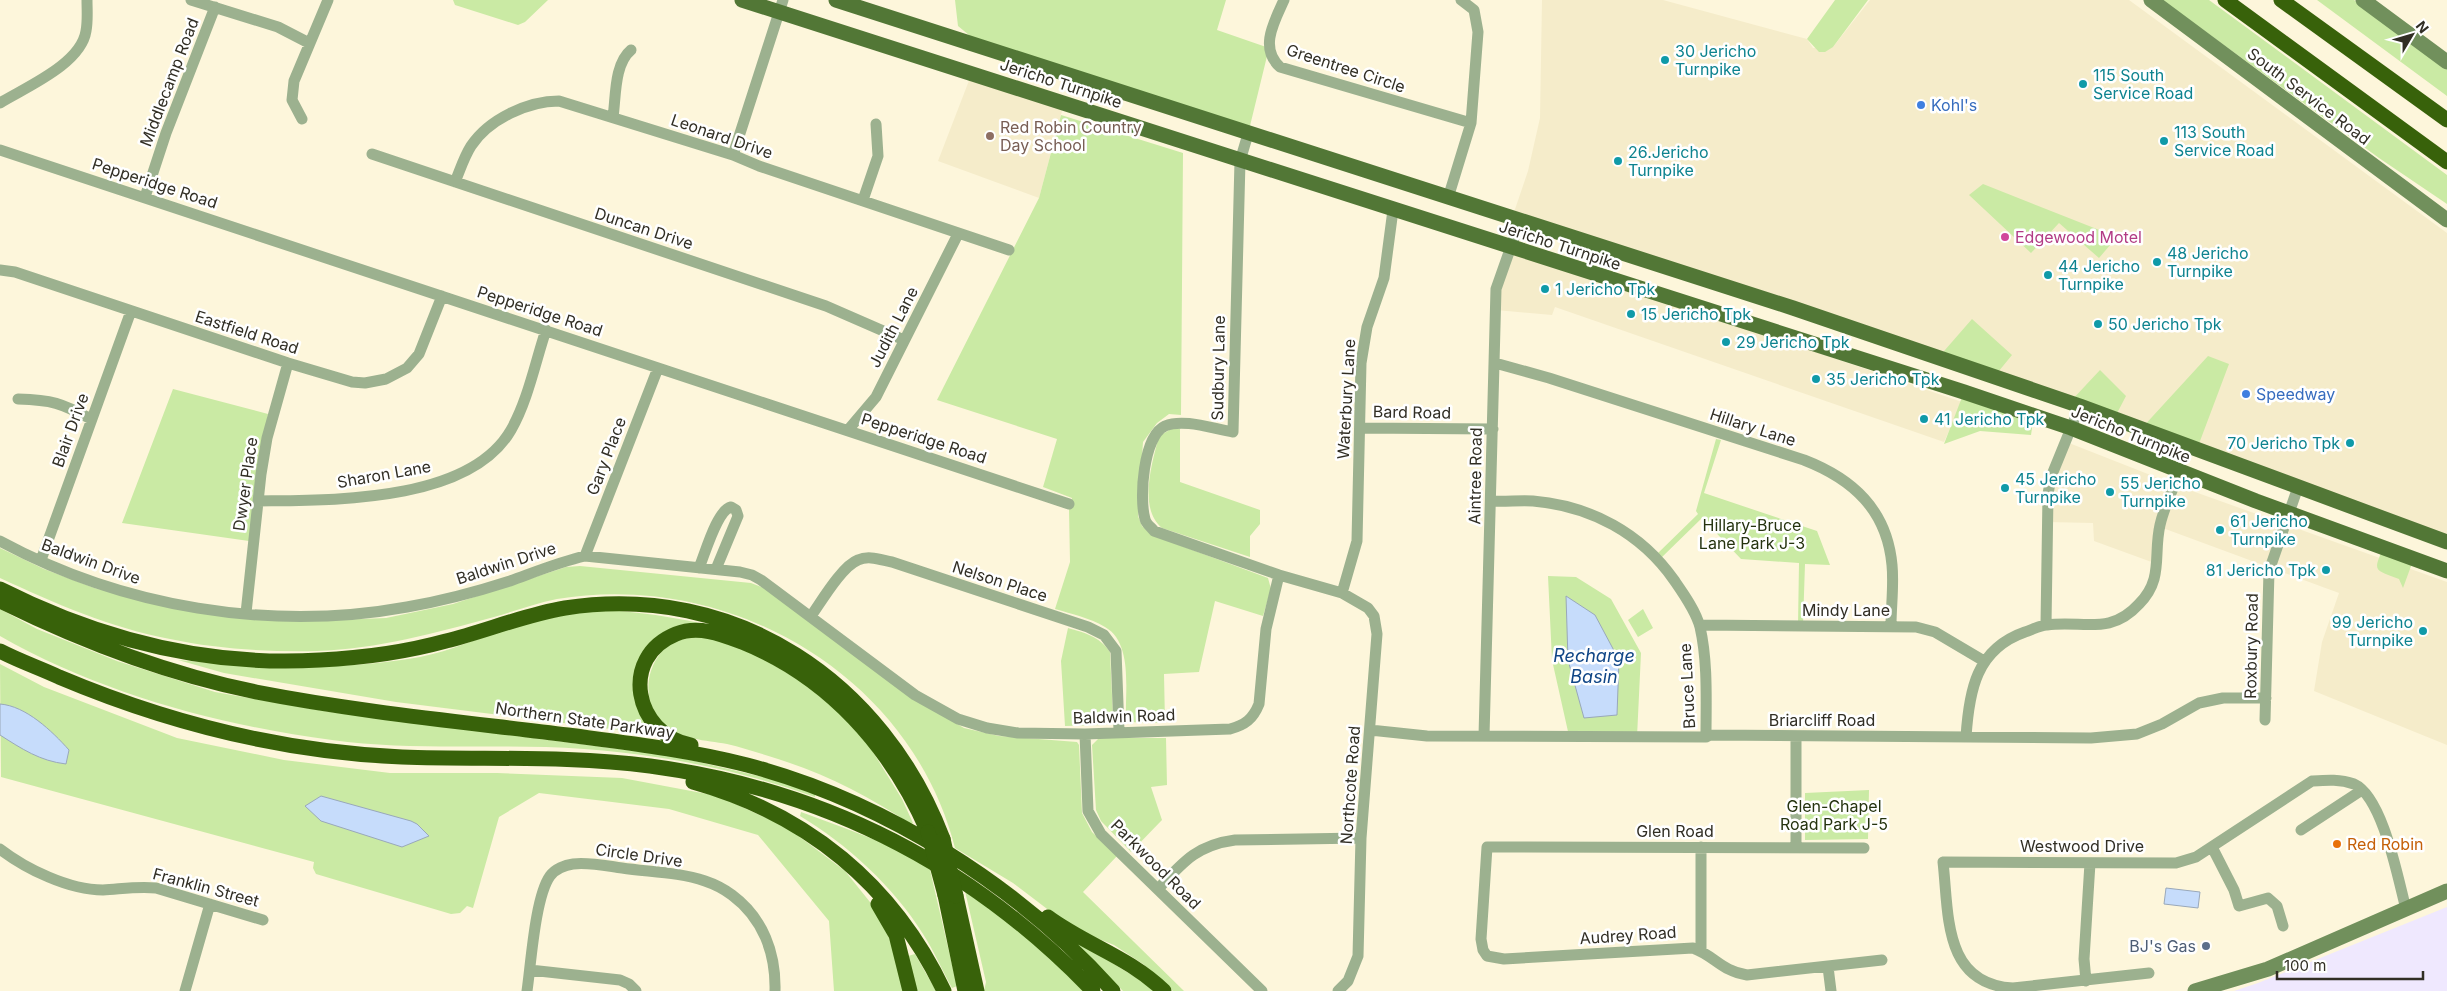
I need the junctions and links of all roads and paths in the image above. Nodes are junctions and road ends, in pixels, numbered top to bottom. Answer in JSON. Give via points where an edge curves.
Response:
{"nodes":[{"id":1,"x":87,"y":0,"type":"edge"},
{"id":2,"x":191,"y":0,"type":"edge"},
{"id":3,"x":328,"y":0,"type":"edge"},
{"id":4,"x":742,"y":0,"type":"edge"},
{"id":5,"x":836,"y":0,"type":"edge"},
{"id":6,"x":1284,"y":0,"type":"edge"},
{"id":7,"x":1461,"y":0,"type":"edge"},
{"id":8,"x":2151,"y":0,"type":"edge"},
{"id":9,"x":2225,"y":0,"type":"edge"},
{"id":10,"x":2281,"y":0,"type":"edge"},
{"id":11,"x":2363,"y":0,"type":"edge"},
{"id":12,"x":780,"y":6,"type":"edge"},
{"id":13,"x":215,"y":7,"type":"junction"},
{"id":14,"x":309,"y":43,"type":"junction"},
{"id":15,"x":631,"y":50,"type":"dead end"},
{"id":16,"x":2363,"y":59,"type":"junction"},
{"id":17,"x":2447,"y":62,"type":"edge"},
{"id":18,"x":0,"y":103,"type":"edge"},
{"id":19,"x":2447,"y":112,"type":"edge"},
{"id":20,"x":613,"y":118,"type":"junction"},
{"id":21,"x":302,"y":119,"type":"dead end"},
{"id":22,"x":2447,"y":120,"type":"edge"},
{"id":23,"x":1471,"y":123,"type":"junction"},
{"id":24,"x":876,"y":124,"type":"dead end"},
{"id":25,"x":1248,"y":134,"type":"junction"},
{"id":26,"x":0,"y":150,"type":"edge"},
{"id":27,"x":372,"y":154,"type":"dead end"},
{"id":28,"x":733,"y":154,"type":"junction"},
{"id":29,"x":1240,"y":161,"type":"junction"},
{"id":30,"x":2447,"y":162,"type":"edge"},
{"id":31,"x":455,"y":182,"type":"junction"},
{"id":32,"x":144,"y":196,"type":"junction"},
{"id":33,"x":1448,"y":198,"type":"junction"},
{"id":34,"x":863,"y":200,"type":"junction"},
{"id":35,"x":1393,"y":210,"type":"junction"},
{"id":36,"x":2447,"y":220,"type":"edge"},
{"id":37,"x":1520,"y":221,"type":"junction"},
{"id":38,"x":958,"y":234,"type":"junction"},
{"id":39,"x":1512,"y":248,"type":"junction"},
{"id":40,"x":1009,"y":250,"type":"dead end"},
{"id":41,"x":0,"y":270,"type":"edge"},
{"id":42,"x":442,"y":296,"type":"junction"},
{"id":43,"x":131,"y":311,"type":"junction"},
{"id":44,"x":546,"y":330,"type":"junction"},
{"id":45,"x":904,"y":340,"type":"junction"},
{"id":46,"x":288,"y":363,"type":"junction"},
{"id":47,"x":1495,"y":363,"type":"junction"},
{"id":48,"x":658,"y":368,"type":"junction"},
{"id":49,"x":18,"y":399,"type":"dead end"},
{"id":50,"x":2080,"y":406,"type":"junction"},
{"id":51,"x":91,"y":419,"type":"junction"},
{"id":52,"x":1360,"y":428,"type":"junction"},
{"id":53,"x":2071,"y":428,"type":"junction"},
{"id":54,"x":1493,"y":429,"type":"junction"},
{"id":55,"x":848,"y":430,"type":"junction"},
{"id":56,"x":2180,"y":472,"type":"junction"},
{"id":57,"x":2298,"y":487,"type":"junction"},
{"id":58,"x":258,"y":501,"type":"junction"},
{"id":59,"x":1492,"y":501,"type":"junction"},
{"id":60,"x":1069,"y":504,"type":"dead end"},
{"id":61,"x":2289,"y":514,"type":"junction"},
{"id":62,"x":0,"y":541,"type":"edge"},
{"id":63,"x":2447,"y":542,"type":"edge"},
{"id":64,"x":585,"y":556,"type":"junction"},
{"id":65,"x":41,"y":560,"type":"junction"},
{"id":66,"x":699,"y":568,"type":"junction"},
{"id":67,"x":716,"y":569,"type":"junction"},
{"id":68,"x":2447,"y":571,"type":"edge"},
{"id":69,"x":1279,"y":575,"type":"junction"},
{"id":70,"x":0,"y":589,"type":"edge"},
{"id":71,"x":1342,"y":592,"type":"junction"},
{"id":72,"x":0,"y":601,"type":"edge"},
{"id":73,"x":246,"y":613,"type":"junction"},
{"id":74,"x":811,"y":616,"type":"junction"},
{"id":75,"x":2046,"y":624,"type":"junction"},
{"id":76,"x":1700,"y":625,"type":"junction"},
{"id":77,"x":1891,"y":626,"type":"junction"},
{"id":78,"x":4,"y":654,"type":"edge"},
{"id":79,"x":1984,"y":661,"type":"junction"},
{"id":80,"x":2266,"y":698,"type":"junction"},
{"id":81,"x":2265,"y":720,"type":"dead end"},
{"id":82,"x":987,"y":728,"type":"joint"},
{"id":83,"x":1370,"y":730,"type":"junction"},
{"id":84,"x":1119,"y":732,"type":"junction"},
{"id":85,"x":1085,"y":734,"type":"junction"},
{"id":86,"x":1484,"y":736,"type":"junction"},
{"id":87,"x":1706,"y":736,"type":"junction"},
{"id":88,"x":1796,"y":737,"type":"junction"},
{"id":89,"x":1966,"y":737,"type":"junction"},
{"id":90,"x":746,"y":765,"type":"junction"},
{"id":91,"x":2362,"y":790,"type":"junction"},
{"id":92,"x":2301,"y":830,"type":"dead end"},
{"id":93,"x":1361,"y":838,"type":"junction"},
{"id":94,"x":1701,"y":847,"type":"junction"},
{"id":95,"x":2212,"y":847,"type":"junction"},
{"id":96,"x":1796,"y":848,"type":"junction"},
{"id":97,"x":1864,"y":848,"type":"dead end"},
{"id":98,"x":0,"y":849,"type":"edge"},
{"id":99,"x":848,"y":863,"type":"junction"},
{"id":100,"x":2090,"y":863,"type":"junction"},
{"id":101,"x":999,"y":888,"type":"junction"},
{"id":102,"x":1158,"y":889,"type":"junction"},
{"id":103,"x":2447,"y":891,"type":"edge"},
{"id":104,"x":951,"y":896,"type":"junction"},
{"id":105,"x":210,"y":904,"type":"junction"},
{"id":106,"x":2406,"y":909,"type":"junction"},
{"id":107,"x":263,"y":920,"type":"dead end"},
{"id":108,"x":2283,"y":926,"type":"dead end"},
{"id":109,"x":1701,"y":951,"type":"junction"},
{"id":110,"x":1487,"y":956,"type":"joint"},
{"id":111,"x":1882,"y":960,"type":"dead end"},
{"id":112,"x":1828,"y":967,"type":"junction"},
{"id":113,"x":530,"y":970,"type":"junction"},
{"id":114,"x":2150,"y":973,"type":"dead end"},
{"id":115,"x":2086,"y":981,"type":"junction"},
{"id":116,"x":2013,"y":989,"type":"edge"},
{"id":117,"x":2201,"y":990,"type":"edge"},
{"id":118,"x":185,"y":991,"type":"edge"},
{"id":119,"x":527,"y":991,"type":"edge"},
{"id":120,"x":636,"y":991,"type":"edge"},
{"id":121,"x":775,"y":991,"type":"edge"},
{"id":122,"x":910,"y":991,"type":"edge"},
{"id":123,"x":944,"y":991,"type":"edge"},
{"id":124,"x":964,"y":991,"type":"edge"},
{"id":125,"x":977,"y":991,"type":"edge"},
{"id":126,"x":1093,"y":991,"type":"edge"},
{"id":127,"x":1113,"y":991,"type":"edge"},
{"id":128,"x":1164,"y":991,"type":"edge"},
{"id":129,"x":1262,"y":991,"type":"edge"},
{"id":130,"x":1338,"y":991,"type":"edge"},
{"id":131,"x":1831,"y":991,"type":"edge"}],
"edges":[{"from":1,"to":18,"type":"street","via":[[86,32],[76,51],[54,71]]},
{"from":2,"to":13,"type":"street"},
{"from":3,"to":14,"type":"street"},
{"from":4,"to":12,"type":"main road","name":"Jericho Turnpike"},
{"from":5,"to":25,"type":"main road","name":"Jericho Turnpike"},
{"from":6,"to":23,"type":"street","name":"Greentree Circle","via":[[1269,38],[1272,60],[1280,67]]},
{"from":7,"to":23,"type":"street","via":[[1474,10],[1478,32]]},
{"from":8,"to":36,"type":"main road","name":"South Service Road"},
{"from":9,"to":30,"type":"highway"},
{"from":10,"to":16,"type":"highway"},
{"from":11,"to":17,"type":"main road"},
{"from":12,"to":28,"type":"street"},
{"from":12,"to":29,"type":"main road","name":"Jericho Turnpike"},
{"from":13,"to":14,"type":"street","via":[[278,27]]},
{"from":13,"to":32,"type":"street","name":"Middlecamp Road"},
{"from":14,"to":21,"type":"street","via":[[292,93],[292,100]]},
{"from":15,"to":20,"type":"street","via":[[620,64]]},
{"from":16,"to":19,"type":"highway"},
{"from":16,"to":22,"type":"highway"},
{"from":20,"to":28,"type":"street","name":"Leonard Drive"},
{"from":20,"to":31,"type":"street","name":"Leonard Drive","via":[[559,100],[537,103],[503,117],[487,128],[471,146]]},
{"from":23,"to":33,"type":"street"},
{"from":24,"to":34,"type":"street","via":[[878,156]]},
{"from":25,"to":29,"type":"street","name":"Sudbury Lane"},
{"from":25,"to":33,"type":"main road","name":"Jericho Turnpike"},
{"from":26,"to":32,"type":"street","name":"Pepperidge Road"},
{"from":27,"to":31,"type":"street","name":"Duncan Drive"},
{"from":28,"to":34,"type":"street","name":"Leonard Drive","via":[[759,166]]},
{"from":29,"to":35,"type":"main road","name":"Jericho Turnpike"},
{"from":29,"to":69,"type":"street","name":"Sudbury Lane","via":[[1233,432],[1180,423],[1164,426],[1150,442],[1143,507],[1145,522],[1154,531]]},
{"from":31,"to":45,"type":"street","name":"Duncan Drive","via":[[826,306]]},
{"from":32,"to":42,"type":"street","name":"Pepperidge Road"},
{"from":33,"to":37,"type":"main road","name":"Jericho Turnpike"},
{"from":34,"to":38,"type":"street","name":"Leonard Drive"},
{"from":35,"to":39,"type":"main road","name":"Jericho Turnpike"},
{"from":35,"to":52,"type":"street","name":"Waterbury Lane","via":[[1384,278],[1364,340]]},
{"from":37,"to":39,"type":"street","name":"Aintree Road"},
{"from":37,"to":50,"type":"main road","name":"Jericho Turnpike","via":[[1793,308]]},
{"from":38,"to":40,"type":"street","name":"Leonard Drive"},
{"from":38,"to":45,"type":"street","name":"Judith Lane"},
{"from":39,"to":47,"type":"street","name":"Aintree Road","via":[[1496,289]]},
{"from":39,"to":53,"type":"main road","name":"Jericho Turnpike"},
{"from":41,"to":43,"type":"street","name":"Eastfield Road","via":[[16,272]]},
{"from":42,"to":44,"type":"street","name":"Pepperidge Road"},
{"from":42,"to":46,"type":"street","name":"Eastfield Road","via":[[419,354],[407,368],[386,379],[352,382]]},
{"from":43,"to":46,"type":"street","name":"Eastfield Road"},
{"from":43,"to":51,"type":"street","name":"Blair Drive"},
{"from":44,"to":48,"type":"street","name":"Pepperidge Road"},
{"from":44,"to":58,"type":"street","name":"Sharon Lane","via":[[510,431],[493,453],[472,469],[441,481],[377,495],[329,500]]},
{"from":45,"to":55,"type":"street","name":"Judith Lane","via":[[876,397]]},
{"from":46,"to":58,"type":"street","name":"Dwyer Place","via":[[267,438]]},
{"from":47,"to":54,"type":"street","name":"Aintree Road"},
{"from":47,"to":77,"type":"street","name":"Hillary Lane","via":[[1786,454],[1838,475],[1865,498],[1886,534],[1892,567]]},
{"from":48,"to":55,"type":"street","name":"Pepperidge Road"},
{"from":48,"to":64,"type":"street","name":"Gary Place"},
{"from":49,"to":51,"type":"street","via":[[50,400]]},
{"from":50,"to":53,"type":"street"},
{"from":50,"to":57,"type":"main road","name":"Jericho Turnpike"},
{"from":51,"to":65,"type":"street","name":"Blair Drive"},
{"from":52,"to":54,"type":"street","name":"Bard Road"},
{"from":52,"to":71,"type":"street","name":"Waterbury Lane","via":[[1357,541]]},
{"from":53,"to":56,"type":"main road","name":"Jericho Turnpike"},
{"from":53,"to":75,"type":"street","via":[[2050,479],[2048,494]]},
{"from":54,"to":59,"type":"street","name":"Aintree Road"},
{"from":55,"to":60,"type":"street","name":"Pepperidge Road"},
{"from":56,"to":61,"type":"main road","name":"Jericho Turnpike"},
{"from":56,"to":75,"type":"street","via":[[2160,524],[2155,577],[2141,603],[2118,621]]},
{"from":57,"to":61,"type":"street","name":"Roxbury Road"},
{"from":57,"to":63,"type":"main road","name":"Jericho Turnpike"},
{"from":58,"to":73,"type":"street","name":"Dwyer Place"},
{"from":59,"to":76,"type":"street","name":"Bruce Lane","via":[[1532,501],[1567,507],[1595,515],[1624,530],[1664,566]]},
{"from":59,"to":86,"type":"street","name":"Aintree Road"},
{"from":61,"to":68,"type":"main road","name":"Jericho Turnpike"},
{"from":61,"to":80,"type":"street","name":"Roxbury Road","via":[[2269,571]]},
{"from":62,"to":65,"type":"street","name":"Baldwin Drive"},
{"from":64,"to":66,"type":"street","name":"Baldwin Drive"},
{"from":64,"to":73,"type":"street","name":"Baldwin Drive","via":[[476,591],[408,607],[322,616]]},
{"from":65,"to":73,"type":"street","name":"Baldwin Drive","via":[[87,580],[143,597],[196,608]]},
{"from":66,"to":67,"type":"street","name":"Baldwin Drive"},
{"from":66,"to":67,"type":"street","via":[[719,518],[732,507],[738,516]]},
{"from":67,"to":74,"type":"street","name":"Baldwin Drive","via":[[752,575]]},
{"from":69,"to":71,"type":"street"},
{"from":69,"to":84,"type":"street","name":"Baldwin Road","via":[[1266,629],[1260,704],[1243,726]]},
{"from":70,"to":104,"type":"highway","bridge":true,"via":[[73,622],[140,643],[230,659],[336,659],[407,650],[544,612],[580,606],[638,605],[694,614],[744,629],[776,643],[812,665],[850,695],[878,724],[904,759],[926,798],[943,839]]},
{"from":71,"to":83,"type":"street","name":"Northcote Road","via":[[1368,608],[1376,623]]},
{"from":72,"to":90,"type":"highway","name":"Northern State Parkway","via":[[100,646],[219,684],[332,704],[622,742]]},
{"from":74,"to":82,"type":"street","name":"Baldwin Drive","via":[[915,695],[958,719]]},
{"from":74,"to":84,"type":"street","name":"Nelson Place","via":[[849,566],[858,560],[872,558],[1088,627],[1104,635],[1116,651]]},
{"from":75,"to":79,"type":"street","via":[[2014,636]]},
{"from":76,"to":77,"type":"street","name":"Mindy Lane"},
{"from":76,"to":87,"type":"street","name":"Bruce Lane","via":[[1706,676]]},
{"from":77,"to":79,"type":"street","name":"Mindy Lane","via":[[1935,632]]},
{"from":78,"to":99,"type":"highway","via":[[53,683],[116,708],[186,731],[266,749],[375,763],[598,769],[688,781],[743,799],[781,816],[806,830]]},
{"from":78,"to":126,"type":"highway","via":[[158,714],[261,740],[365,755],[547,758],[648,766],[721,779],[788,798],[872,830],[961,879],[1036,936]]},
{"from":79,"to":89,"type":"street","via":[[1972,688]]},
{"from":80,"to":81,"type":"street","name":"Roxbury Road"},
{"from":80,"to":89,"type":"street","name":"Briarcliff Road","via":[[2223,698],[2199,703],[2162,724],[2126,736]]},
{"from":82,"to":85,"type":"street","name":"Baldwin Road","via":[[1018,733]]},
{"from":83,"to":86,"type":"street","name":"Briarcliff Road","via":[[1427,736]]},
{"from":83,"to":93,"type":"street","name":"Northcote Road"},
{"from":84,"to":85,"type":"street","name":"Baldwin Road"},
{"from":85,"to":102,"type":"street","name":"Parkwood Road","via":[[1086,797],[1090,818],[1101,834]]},
{"from":86,"to":87,"type":"street","name":"Briarcliff Road"},
{"from":87,"to":88,"type":"street","name":"Briarcliff Road"},
{"from":88,"to":89,"type":"street","name":"Briarcliff Road"},
{"from":88,"to":96,"type":"street"},
{"from":90,"to":101,"type":"highway","name":"Northern State Parkway","via":[[796,780],[865,809],[938,849]]},
{"from":90,"to":104,"type":"highway","bridge":true,"via":[[676,741],[660,731],[648,716],[641,696],[642,673],[648,657],[661,643],[687,631],[713,632],[768,653],[810,679],[850,713],[880,747],[906,787],[928,832]]},
{"from":91,"to":92,"type":"street"},
{"from":91,"to":95,"type":"street","name":"Westwood Drive","via":[[2332,779],[2312,781]]},
{"from":91,"to":106,"type":"street","via":[[2370,797],[2380,817]]},
{"from":93,"to":102,"type":"street","via":[[1217,843],[1187,858]]},
{"from":93,"to":130,"type":"street","name":"Northcote Road","via":[[1358,956],[1348,981]]},
{"from":94,"to":96,"type":"street","name":"Glen Road"},
{"from":94,"to":109,"type":"street"},
{"from":94,"to":110,"type":"street","name":"Glen Road","via":[[1487,847],[1481,938]]},
{"from":95,"to":100,"type":"street","name":"Westwood Drive","via":[[2196,857],[2176,863]]},
{"from":95,"to":108,"type":"street","via":[[2239,906],[2268,898],[2277,906]]},
{"from":96,"to":97,"type":"street","name":"Glen Road"},
{"from":98,"to":105,"type":"street","name":"Franklin Street","via":[[32,868],[73,884],[101,890],[156,888]]},
{"from":99,"to":122,"type":"highway","via":[[891,925]]},
{"from":99,"to":123,"type":"highway","via":[[874,887],[908,929]]},
{"from":100,"to":115,"type":"street","via":[[2084,959]]},
{"from":100,"to":116,"type":"street","name":"Westwood Drive","via":[[1943,862],[1955,951],[1967,969],[1982,981]]},
{"from":101,"to":127,"type":"highway","name":"Northern State Parkway","via":[[1047,926]]},
{"from":101,"to":128,"type":"highway","via":[[1030,902],[1078,936],[1126,960]]},
{"from":102,"to":129,"type":"street","name":"Parkwood Road"},
{"from":103,"to":106,"type":"main road"},
{"from":104,"to":124,"type":"highway"},
{"from":104,"to":125,"type":"highway"},
{"from":105,"to":107,"type":"street","name":"Franklin Street"},
{"from":105,"to":118,"type":"street"},
{"from":106,"to":117,"type":"main road","via":[[2270,968]]},
{"from":109,"to":110,"type":"street","name":"Audrey Road","via":[[1683,947],[1504,959]]},
{"from":109,"to":112,"type":"street","name":"Audrey Road","via":[[1727,970],[1747,975]]},
{"from":111,"to":112,"type":"street","name":"Audrey Road"},
{"from":112,"to":131,"type":"street"},
{"from":113,"to":119,"type":"street","name":"Circle Drive"},
{"from":113,"to":120,"type":"street","via":[[620,980]]},
{"from":113,"to":121,"type":"street","name":"Circle Drive","via":[[544,890],[551,875],[562,867],[583,863],[674,875],[723,889],[760,925],[774,961]]},
{"from":114,"to":115,"type":"street"},
{"from":115,"to":116,"type":"street"}]}
